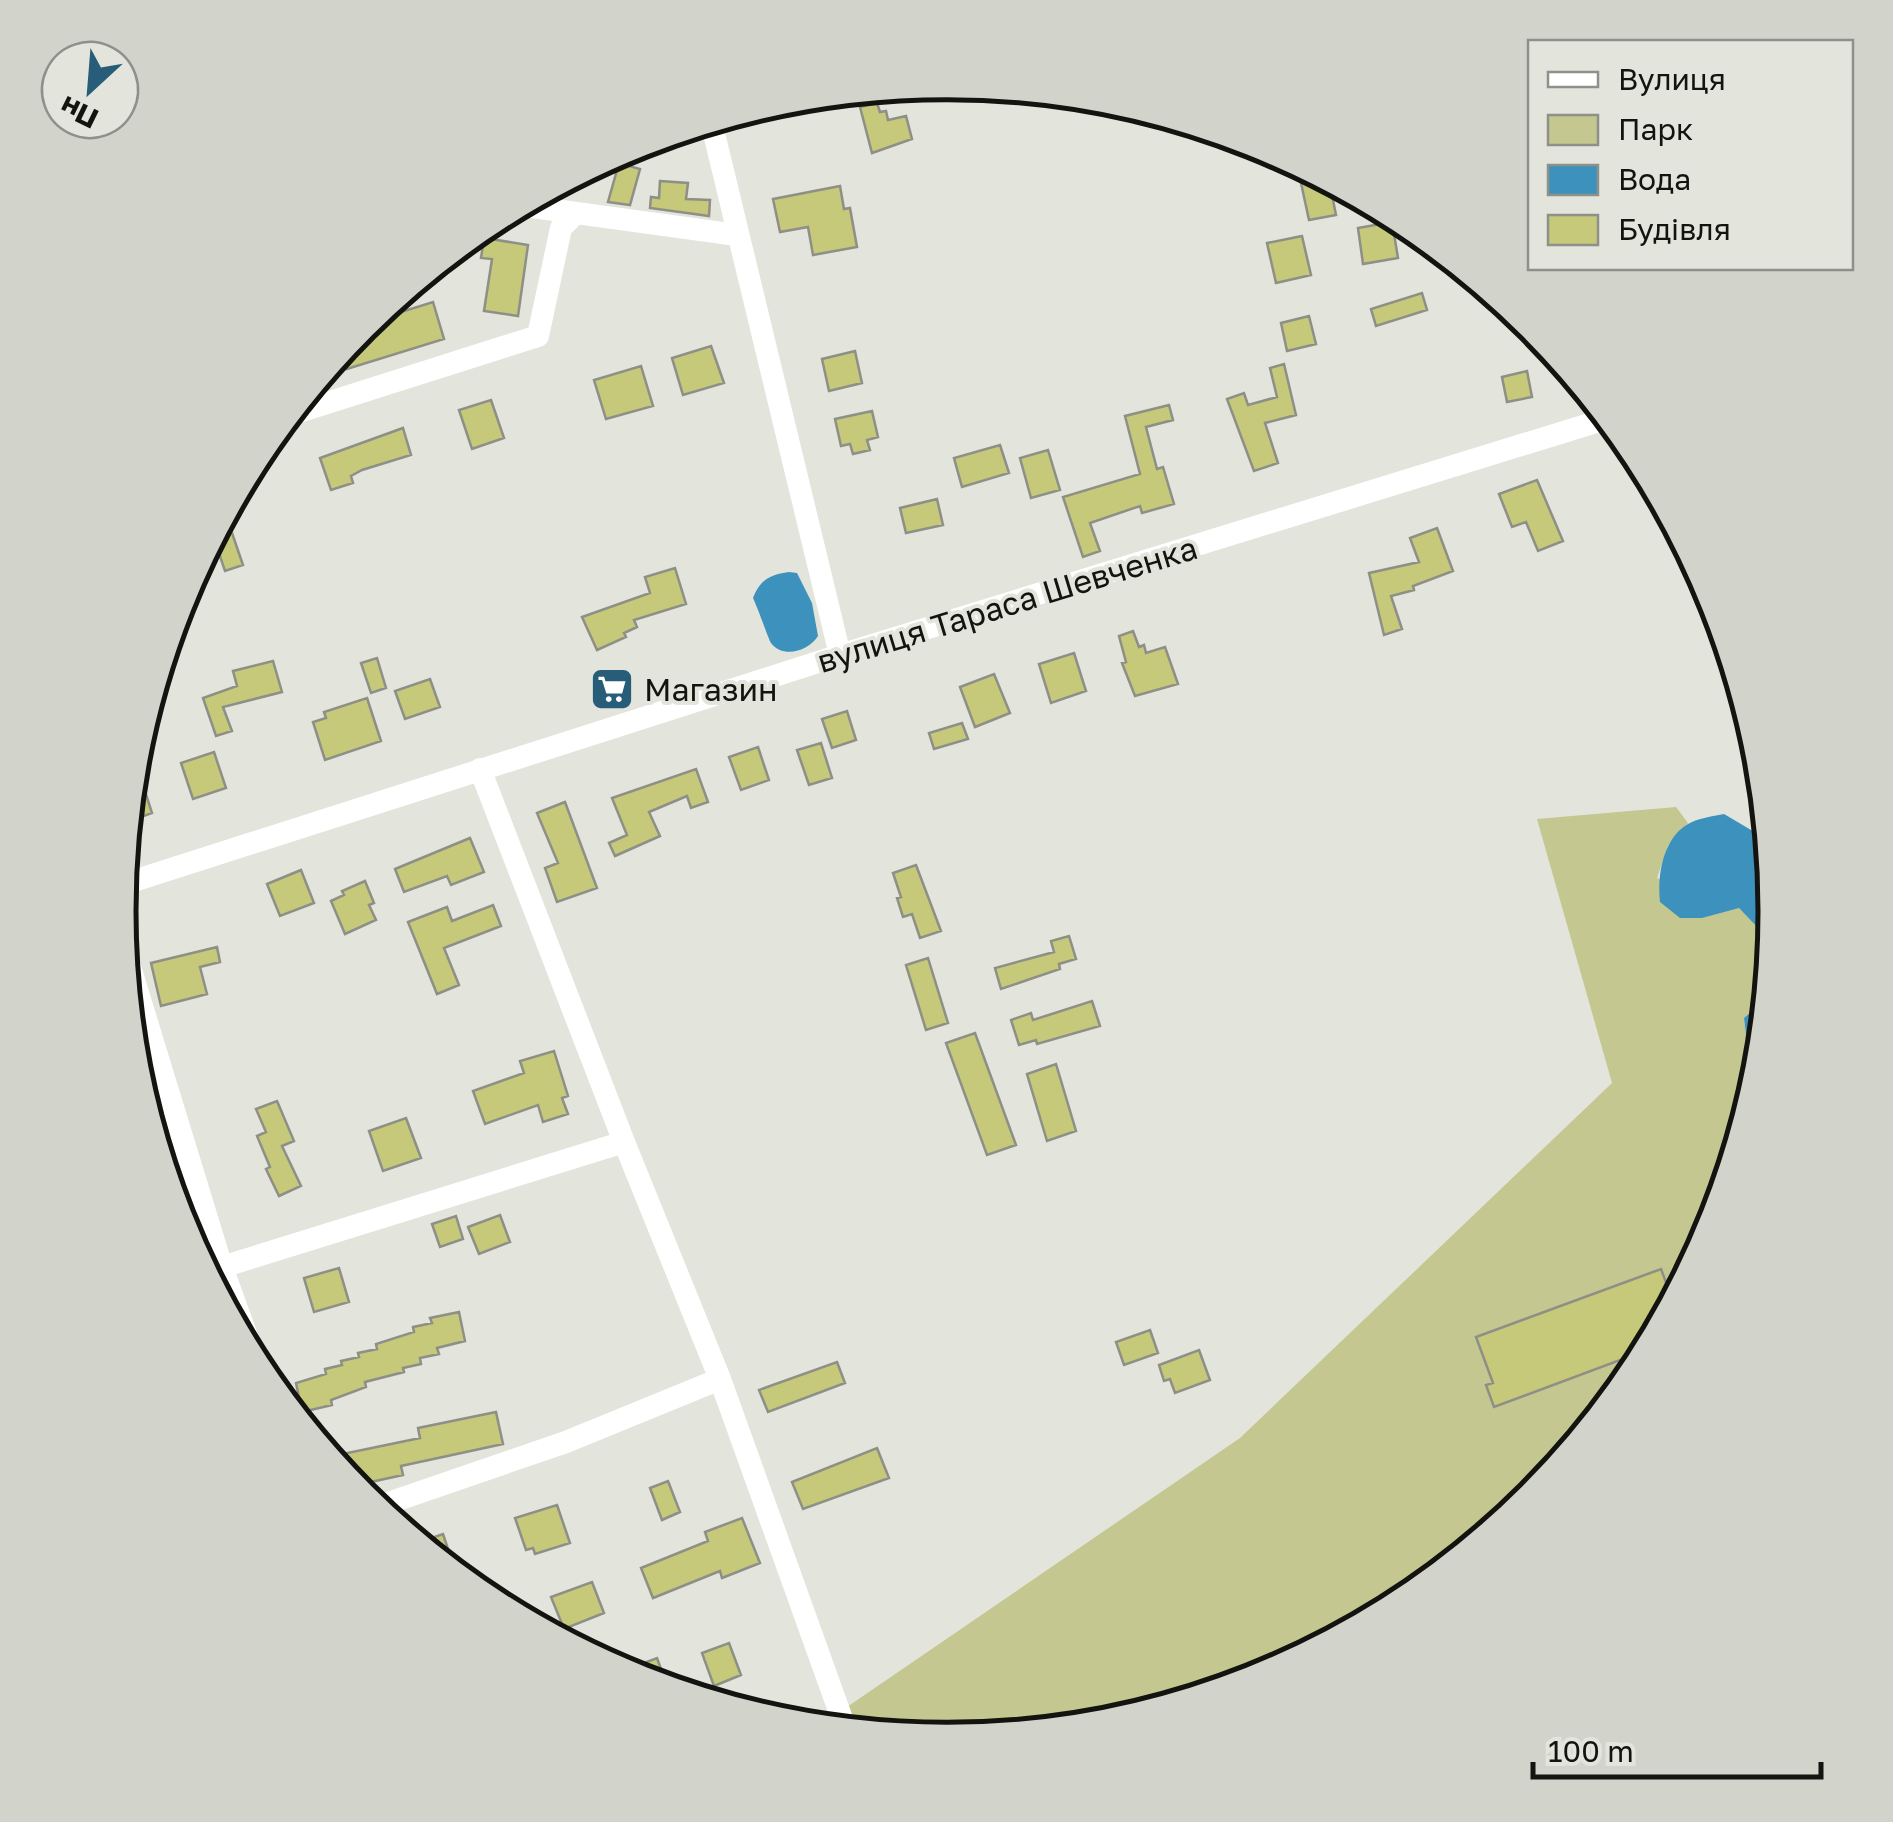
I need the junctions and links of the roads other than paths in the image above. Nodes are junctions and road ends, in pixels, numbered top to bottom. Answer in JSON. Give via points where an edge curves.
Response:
{"nodes":[{"id":1,"x":714,"y":135,"type":"edge"},
{"id":2,"x":542,"y":209,"type":"edge"},
{"id":3,"x":575,"y":214,"type":"junction"},
{"id":4,"x":737,"y":235,"type":"junction"},
{"id":5,"x":310,"y":408,"type":"edge"},
{"id":6,"x":1594,"y":423,"type":"edge"},
{"id":7,"x":840,"y":655,"type":"junction"},
{"id":8,"x":480,"y":768,"type":"junction"},
{"id":9,"x":137,"y":880,"type":"edge"},
{"id":10,"x":140,"y":1001,"type":"edge"},
{"id":11,"x":624,"y":1142,"type":"junction"},
{"id":12,"x":222,"y":1267,"type":"junction"},
{"id":13,"x":231,"y":1292,"type":"edge"},
{"id":14,"x":720,"y":1379,"type":"junction"},
{"id":15,"x":392,"y":1502,"type":"edge"},
{"id":16,"x":841,"y":1715,"type":"edge"}],
"edges":[{"from":1,"to":4,"type":"street"},
{"from":2,"to":3,"type":"street"},
{"from":3,"to":4,"type":"street"},
{"from":3,"to":5,"type":"street","via":[[561,228],[538,336]]},
{"from":4,"to":7,"type":"street"},
{"from":6,"to":7,"type":"street","name":"вулиця Тараса Шевченка"},
{"from":7,"to":8,"type":"street","name":"вулиця Тараса Шевченка"},
{"from":8,"to":9,"type":"street","name":"вулиця Тараса Шевченка"},
{"from":8,"to":11,"type":"street"},
{"from":10,"to":12,"type":"street"},
{"from":11,"to":12,"type":"street"},
{"from":11,"to":14,"type":"street"},
{"from":12,"to":13,"type":"street"},
{"from":14,"to":15,"type":"street","via":[[566,1442]]},
{"from":14,"to":16,"type":"street"}]}
